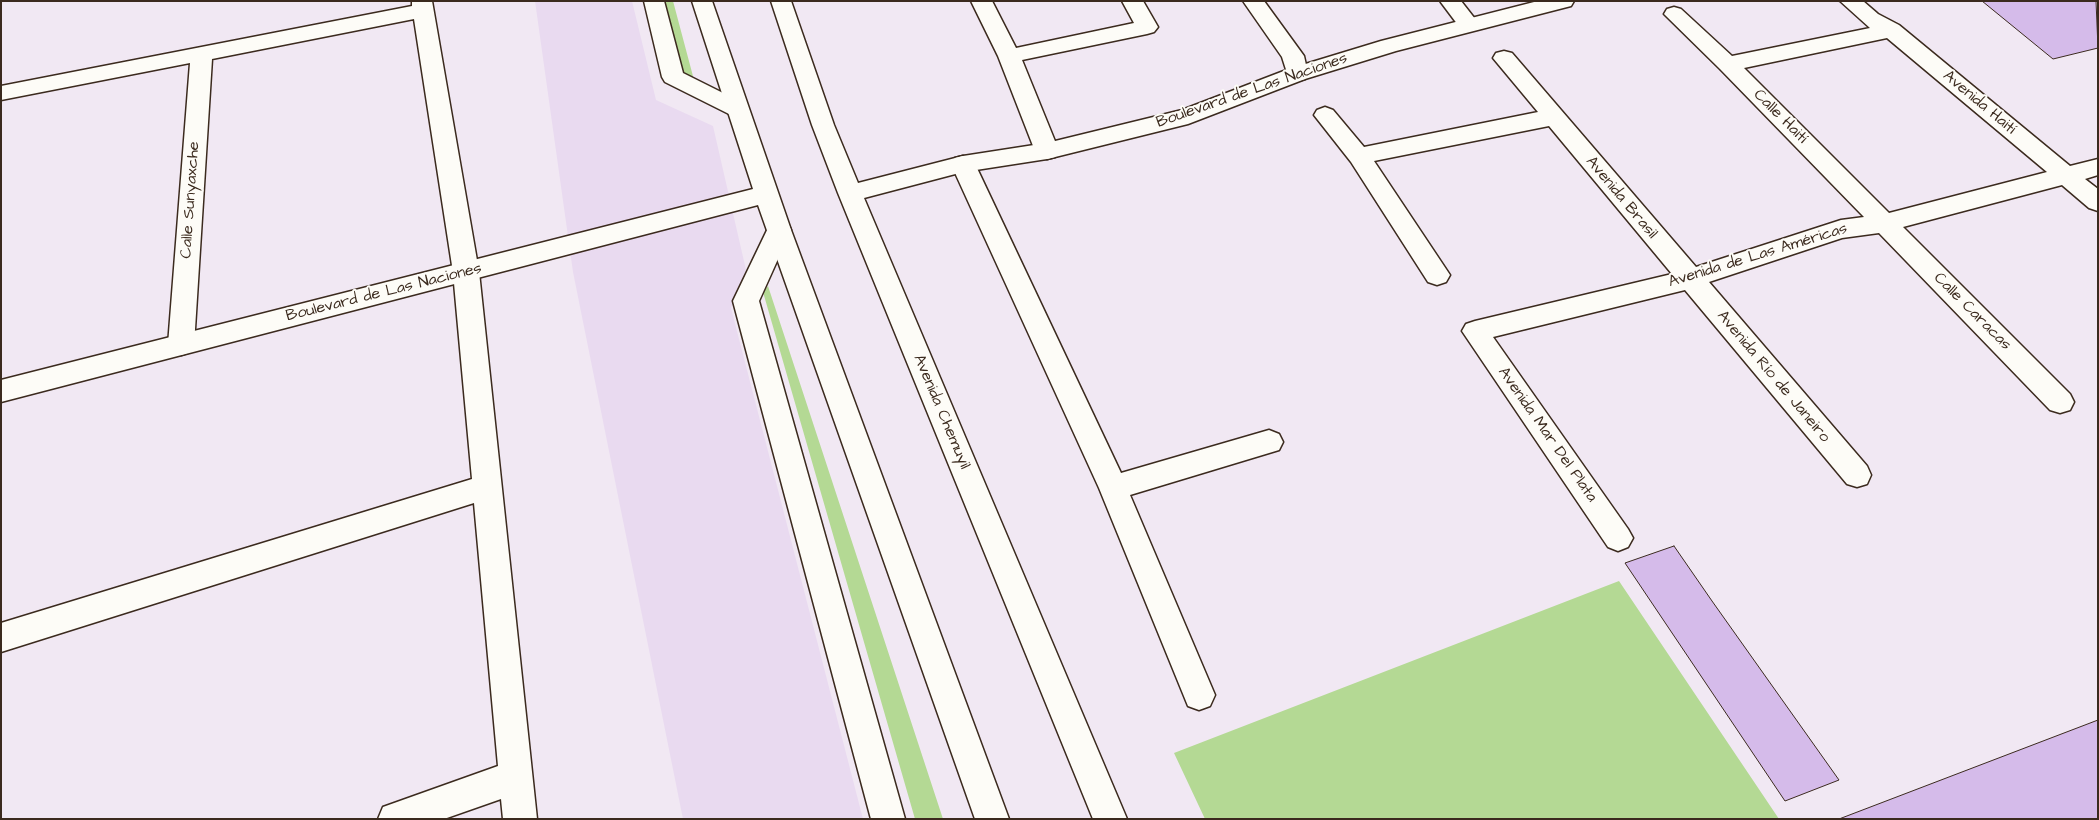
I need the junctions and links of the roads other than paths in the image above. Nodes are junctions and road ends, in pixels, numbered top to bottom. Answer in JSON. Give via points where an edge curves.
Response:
{"nodes":[{"id":1,"x":654,"y":1,"type":"edge"},
{"id":2,"x":702,"y":1,"type":"edge"},
{"id":3,"x":781,"y":1,"type":"edge"},
{"id":4,"x":981,"y":1,"type":"edge"},
{"id":5,"x":1132,"y":1,"type":"edge"},
{"id":6,"x":1254,"y":1,"type":"edge"},
{"id":7,"x":1450,"y":1,"type":"edge"},
{"id":8,"x":1564,"y":1,"type":"edge"},
{"id":9,"x":1850,"y":1,"type":"edge"},
{"id":10,"x":422,"y":6,"type":"edge"},
{"id":11,"x":1674,"y":14,"type":"dead end"},
{"id":12,"x":1468,"y":24,"type":"junction"},
{"id":13,"x":1891,"y":30,"type":"junction"},
{"id":14,"x":201,"y":56,"type":"junction"},
{"id":15,"x":1008,"y":56,"type":"junction"},
{"id":16,"x":1504,"y":58,"type":"dead end"},
{"id":17,"x":1728,"y":64,"type":"junction"},
{"id":18,"x":1298,"y":74,"type":"junction"},
{"id":19,"x":1,"y":93,"type":"edge"},
{"id":20,"x":737,"y":108,"type":"junction"},
{"id":21,"x":1325,"y":115,"type":"dead end"},
{"id":22,"x":1553,"y":117,"type":"junction"},
{"id":23,"x":1047,"y":151,"type":"junction"},
{"id":24,"x":1359,"y":156,"type":"junction"},
{"id":25,"x":963,"y":164,"type":"junction"},
{"id":26,"x":2098,"y":167,"type":"edge"},
{"id":27,"x":2068,"y":176,"type":"junction"},
{"id":28,"x":850,"y":193,"type":"junction"},
{"id":29,"x":766,"y":194,"type":"junction"},
{"id":30,"x":2098,"y":202,"type":"edge"},
{"id":31,"x":1884,"y":222,"type":"junction"},
{"id":32,"x":779,"y":230,"type":"junction"},
{"id":33,"x":466,"y":272,"type":"junction"},
{"id":34,"x":1437,"y":275,"type":"dead end"},
{"id":35,"x":1690,"y":279,"type":"junction"},
{"id":36,"x":1476,"y":331,"type":"joint"},
{"id":37,"x":181,"y":344,"type":"junction"},
{"id":38,"x":1,"y":391,"type":"edge"},
{"id":39,"x":2060,"y":402,"type":"dead end"},
{"id":40,"x":1269,"y":442,"type":"dead end"},
{"id":41,"x":1857,"y":475,"type":"dead end"},
{"id":42,"x":486,"y":487,"type":"junction"},
{"id":43,"x":1113,"y":488,"type":"junction"},
{"id":44,"x":1618,"y":538,"type":"dead end"},
{"id":45,"x":1,"y":638,"type":"edge"},
{"id":46,"x":1199,"y":695,"type":"dead end"},
{"id":47,"x":515,"y":777,"type":"junction"},
{"id":48,"x":395,"y":819,"type":"edge"},
{"id":49,"x":520,"y":819,"type":"edge"},
{"id":50,"x":888,"y":819,"type":"edge"},
{"id":51,"x":992,"y":819,"type":"edge"},
{"id":52,"x":1110,"y":819,"type":"edge"}],
"edges":[{"from":1,"to":20,"type":"street","via":[[673,77]]},
{"from":2,"to":20,"type":"street"},
{"from":3,"to":28,"type":"street","name":"Avenida Chemuyil"},
{"from":4,"to":15,"type":"street"},
{"from":5,"to":15,"type":"street","via":[[1147,27]]},
{"from":6,"to":18,"type":"street","via":[[1292,56]]},
{"from":7,"to":12,"type":"street"},
{"from":8,"to":12,"type":"street","name":"Boulevard de Las Naciones"},
{"from":9,"to":13,"type":"street","name":"Avenida Haití","via":[[1871,19]]},
{"from":10,"to":14,"type":"street"},
{"from":10,"to":33,"type":"street"},
{"from":11,"to":17,"type":"street","name":"Calle Haití"},
{"from":12,"to":18,"type":"street","name":"Boulevard de Las Naciones"},
{"from":13,"to":17,"type":"street"},
{"from":13,"to":27,"type":"street","name":"Avenida Haití"},
{"from":14,"to":19,"type":"street"},
{"from":14,"to":37,"type":"street","name":"Calle Sunyaxche"},
{"from":15,"to":23,"type":"street"},
{"from":16,"to":22,"type":"street","name":"Avenida Brasil"},
{"from":17,"to":31,"type":"street","name":"Calle Haití"},
{"from":18,"to":23,"type":"street","name":"Boulevard de Las Naciones","via":[[1188,116]]},
{"from":20,"to":29,"type":"street"},
{"from":21,"to":24,"type":"street"},
{"from":22,"to":24,"type":"street"},
{"from":22,"to":35,"type":"street","name":"Avenida Brasil"},
{"from":23,"to":25,"type":"street","name":"Boulevard de Las Naciones"},
{"from":24,"to":34,"type":"street"},
{"from":25,"to":28,"type":"street","name":"Boulevard de Las Naciones"},
{"from":25,"to":43,"type":"street"},
{"from":26,"to":27,"type":"street","name":"Avenida de Las Américas"},
{"from":27,"to":30,"type":"street","name":"Avenida Haití"},
{"from":27,"to":31,"type":"street","name":"Avenida de Las Américas"},
{"from":28,"to":52,"type":"street","name":"Avenida Chemuyil"},
{"from":29,"to":32,"type":"street"},
{"from":29,"to":33,"type":"street","name":"Boulevard de Las Naciones"},
{"from":31,"to":35,"type":"street","name":"Avenida de Las Américas","via":[[1841,228]]},
{"from":31,"to":39,"type":"street","name":"Calle Caracas"},
{"from":32,"to":50,"type":"street","via":[[746,302]]},
{"from":32,"to":51,"type":"street"},
{"from":33,"to":37,"type":"street","name":"Boulevard de Las Naciones"},
{"from":33,"to":42,"type":"street"},
{"from":35,"to":36,"type":"street","name":"Avenida de Las Américas"},
{"from":35,"to":41,"type":"street","name":"Avenida Río de Janeiro"},
{"from":36,"to":44,"type":"street","name":"Avenida Mar Del Plata"},
{"from":37,"to":38,"type":"street","name":"Boulevard de Las Naciones"},
{"from":40,"to":43,"type":"street"},
{"from":42,"to":45,"type":"street"},
{"from":42,"to":47,"type":"street"},
{"from":43,"to":46,"type":"street"},
{"from":47,"to":48,"type":"street"},
{"from":47,"to":49,"type":"street"}]}
